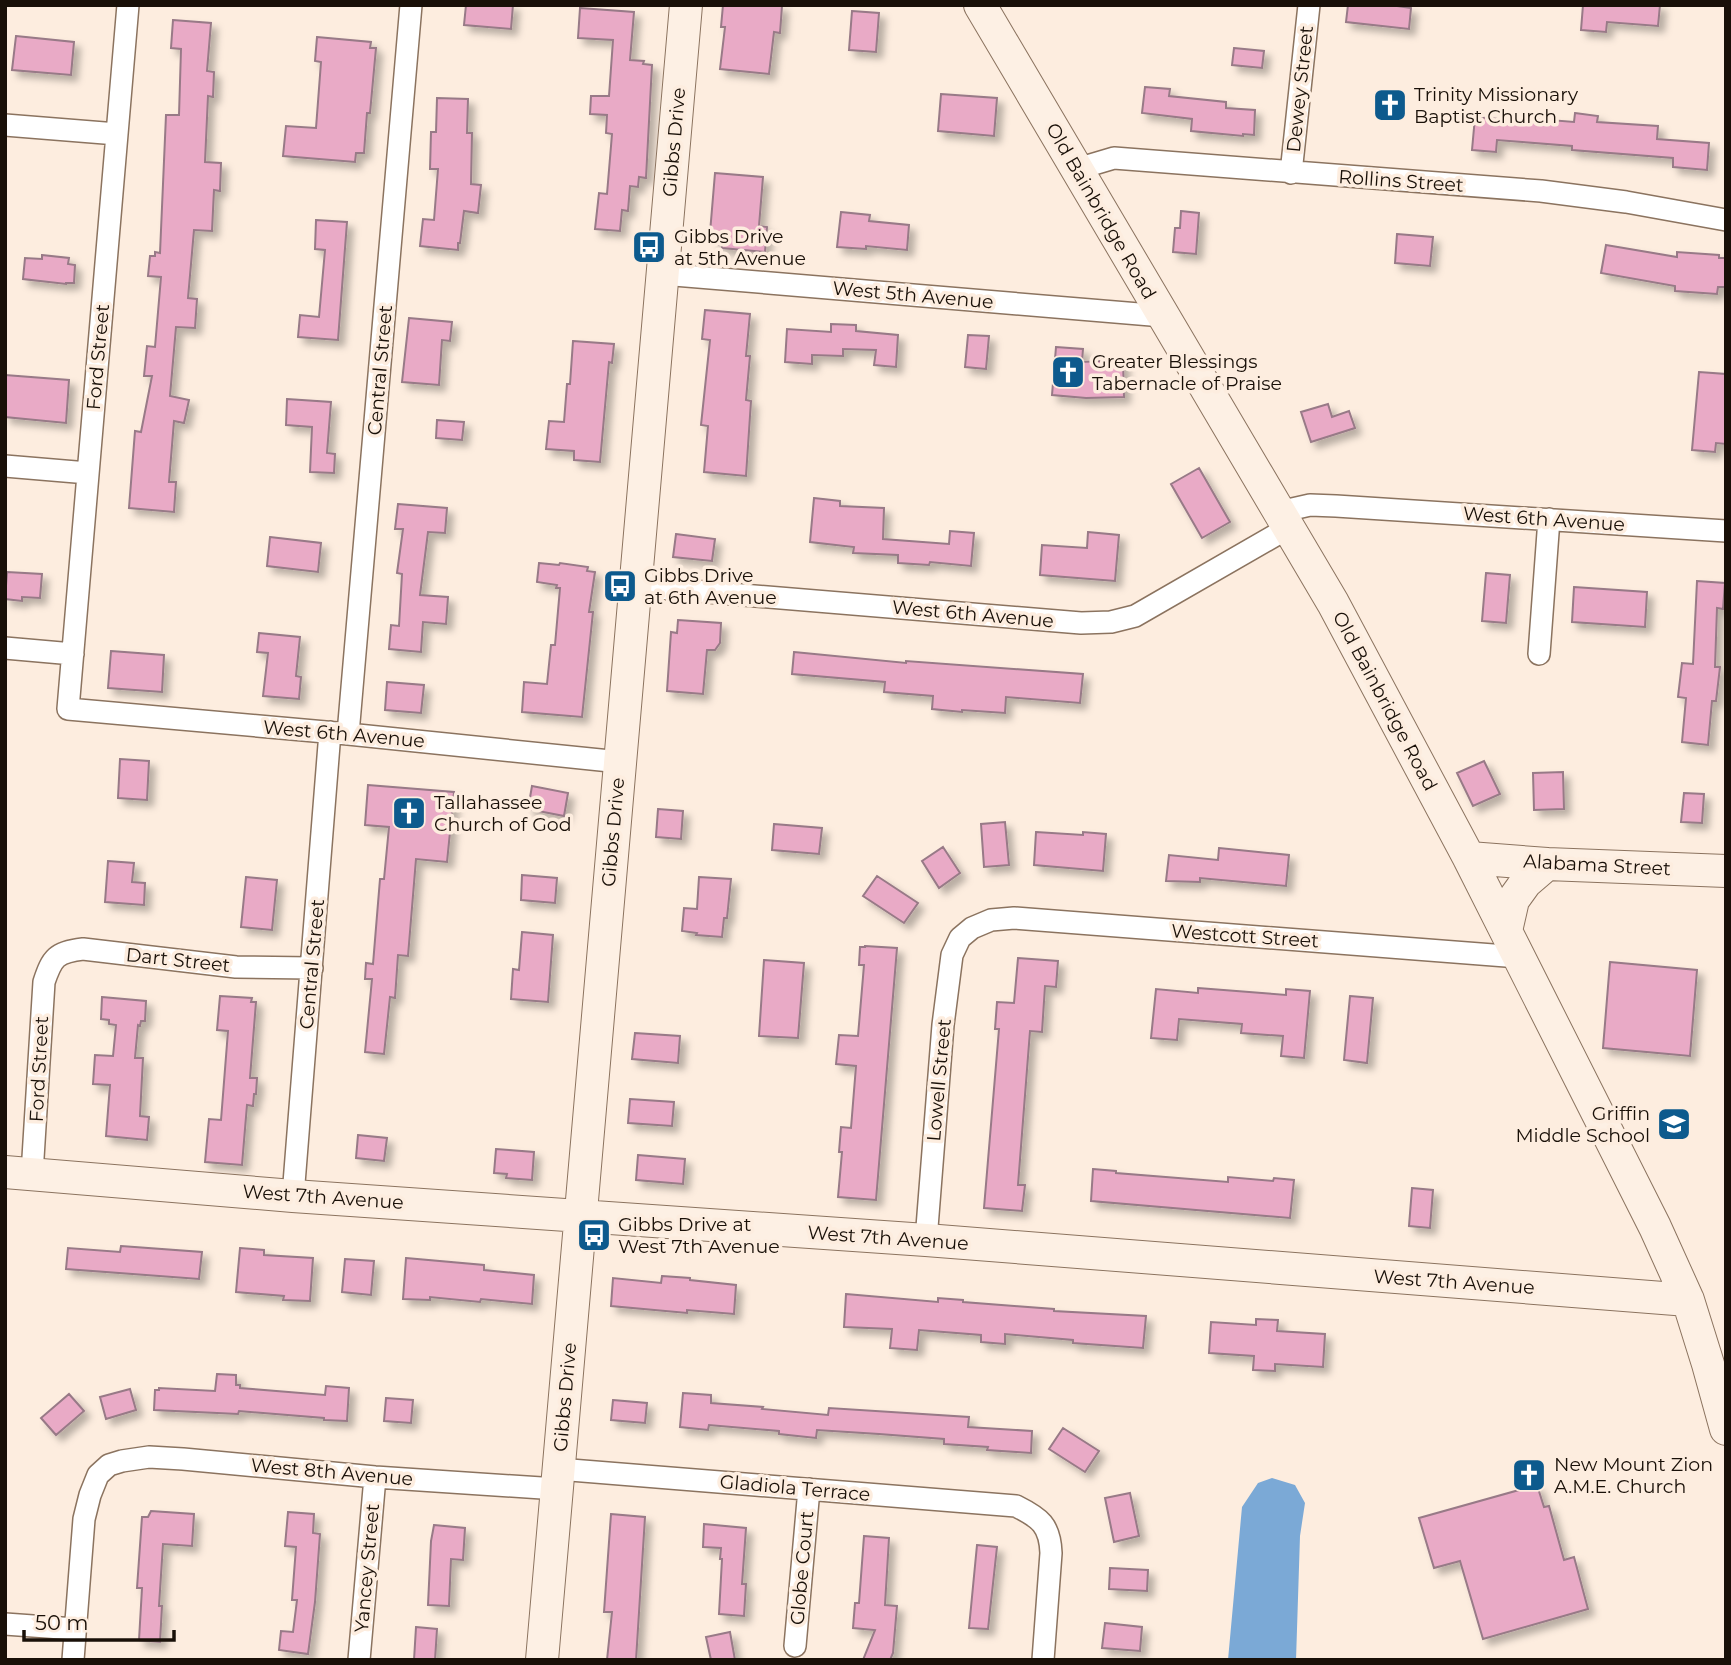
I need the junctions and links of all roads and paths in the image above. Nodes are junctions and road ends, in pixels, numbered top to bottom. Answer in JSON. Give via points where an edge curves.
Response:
{"nodes":[{"id":1,"x":128,"y":5,"type":"edge"},
{"id":2,"x":411,"y":5,"type":"edge"},
{"id":3,"x":686,"y":5,"type":"edge"},
{"id":4,"x":980,"y":5,"type":"edge"},
{"id":5,"x":1309,"y":5,"type":"edge"},
{"id":6,"x":5,"y":125,"type":"edge"},
{"id":7,"x":117,"y":134,"type":"junction"},
{"id":8,"x":1077,"y":169,"type":"junction"},
{"id":9,"x":1291,"y":173,"type":"junction"},
{"id":10,"x":1726,"y":220,"type":"edge"},
{"id":11,"x":662,"y":274,"type":"junction"},
{"id":12,"x":1163,"y":316,"type":"junction"},
{"id":13,"x":5,"y":466,"type":"edge"},
{"id":14,"x":88,"y":473,"type":"junction"},
{"id":15,"x":1549,"y":519,"type":"junction"},
{"id":16,"x":1284,"y":520,"type":"junction"},
{"id":17,"x":1726,"y":531,"type":"edge"},
{"id":18,"x":635,"y":586,"type":"junction"},
{"id":19,"x":5,"y":648,"type":"edge"},
{"id":20,"x":73,"y":654,"type":"junction"},
{"id":21,"x":1539,"y":654,"type":"dead end"},
{"id":22,"x":68,"y":709,"type":"joint"},
{"id":23,"x":339,"y":733,"type":"junction"},
{"id":24,"x":620,"y":762,"type":"junction"},
{"id":25,"x":1469,"y":858,"type":"junction"},
{"id":26,"x":1547,"y":864,"type":"junction"},
{"id":27,"x":1726,"y":871,"type":"edge"},
{"id":28,"x":972,"y":928,"type":"joint"},
{"id":29,"x":1513,"y":944,"type":"junction"},
{"id":30,"x":50,"y":964,"type":"joint"},
{"id":31,"x":312,"y":968,"type":"junction"},
{"id":32,"x":19,"y":1173,"type":"edge"},
{"id":33,"x":293,"y":1196,"type":"junction"},
{"id":34,"x":580,"y":1216,"type":"junction"},
{"id":35,"x":926,"y":1240,"type":"junction"},
{"id":36,"x":1688,"y":1300,"type":"junction"},
{"id":37,"x":1726,"y":1429,"type":"edge"},
{"id":38,"x":374,"y":1477,"type":"junction"},
{"id":39,"x":558,"y":1479,"type":"junction"},
{"id":40,"x":809,"y":1489,"type":"junction"},
{"id":41,"x":5,"y":1624,"type":"edge"},
{"id":42,"x":75,"y":1629,"type":"junction"},
{"id":43,"x":795,"y":1646,"type":"dead end"},
{"id":44,"x":73,"y":1660,"type":"edge"},
{"id":45,"x":359,"y":1660,"type":"edge"},
{"id":46,"x":542,"y":1660,"type":"edge"},
{"id":47,"x":1043,"y":1660,"type":"edge"}],
"edges":[{"from":1,"to":7,"type":"street","name":"Ford Street"},
{"from":2,"to":23,"type":"street","name":"Central Street"},
{"from":3,"to":11,"type":"street","name":"Gibbs Drive"},
{"from":4,"to":8,"type":"street","name":"Old Bainbridge Road"},
{"from":5,"to":9,"type":"street","name":"Dewey Street"},
{"from":6,"to":7,"type":"street"},
{"from":7,"to":14,"type":"street","name":"Ford Street"},
{"from":8,"to":9,"type":"street","name":"Rollins Street","via":[[1114,158]]},
{"from":8,"to":12,"type":"street","name":"Old Bainbridge Road"},
{"from":9,"to":10,"type":"street","name":"Rollins Street","via":[[1541,191]]},
{"from":11,"to":12,"type":"street","name":"West 5th Avenue"},
{"from":11,"to":18,"type":"street","name":"Gibbs Drive"},
{"from":12,"to":16,"type":"street","name":"Old Bainbridge Road"},
{"from":13,"to":14,"type":"street"},
{"from":14,"to":20,"type":"street","name":"Ford Street"},
{"from":15,"to":16,"type":"street","name":"West 6th Avenue","via":[[1310,505]]},
{"from":15,"to":17,"type":"street","name":"West 6th Avenue"},
{"from":15,"to":21,"type":"street"},
{"from":16,"to":18,"type":"street","name":"West 6th Avenue","via":[[1135,616],[1111,622]]},
{"from":16,"to":25,"type":"street","name":"Old Bainbridge Road"},
{"from":18,"to":24,"type":"street","name":"Gibbs Drive"},
{"from":19,"to":20,"type":"street"},
{"from":20,"to":22,"type":"street","name":"Ford Street"},
{"from":22,"to":23,"type":"street","name":"West 6th Avenue"},
{"from":23,"to":24,"type":"street","name":"West 6th Avenue"},
{"from":23,"to":31,"type":"street","name":"Central Street"},
{"from":24,"to":34,"type":"street","name":"Gibbs Drive"},
{"from":25,"to":26,"type":"street","name":"Alabama Street"},
{"from":25,"to":29,"type":"street","name":"Old Bainbridge Road"},
{"from":26,"to":27,"type":"street","name":"Alabama Street"},
{"from":26,"to":29,"type":"street","via":[[1513,900]]},
{"from":28,"to":29,"type":"street","name":"Westcott Street","via":[[1014,918]]},
{"from":28,"to":35,"type":"street","name":"Lowell Street","via":[[960,938],[952,955]]},
{"from":29,"to":36,"type":"street","name":"Old Bainbridge Road"},
{"from":30,"to":31,"type":"street","name":"Dart Street","via":[[66,951],[83,949],[236,967]]},
{"from":30,"to":32,"type":"street","name":"Ford Street"},
{"from":31,"to":33,"type":"street","name":"Central Street"},
{"from":32,"to":33,"type":"street","name":"West 7th Avenue"},
{"from":33,"to":34,"type":"street","name":"West 7th Avenue"},
{"from":34,"to":35,"type":"street","name":"West 7th Avenue"},
{"from":34,"to":39,"type":"street","name":"Gibbs Drive"},
{"from":35,"to":36,"type":"street","name":"West 7th Avenue"},
{"from":36,"to":37,"type":"street","name":"Old Bainbridge Road"},
{"from":38,"to":39,"type":"street","name":"West 8th Avenue"},
{"from":38,"to":42,"type":"street","name":"West 8th Avenue","via":[[183,1458],[149,1457],[109,1465],[98,1475],[84,1519]]},
{"from":38,"to":45,"type":"street","name":"Yancey Street"},
{"from":39,"to":40,"type":"street","name":"Gladiola Terrace"},
{"from":39,"to":46,"type":"street","name":"Gibbs Drive"},
{"from":40,"to":43,"type":"street","name":"Globe Court"},
{"from":40,"to":47,"type":"street","name":"Gladiola Terrace","via":[[1016,1506],[1030,1513],[1051,1537]]},
{"from":41,"to":42,"type":"street"},
{"from":42,"to":44,"type":"street"}]}
